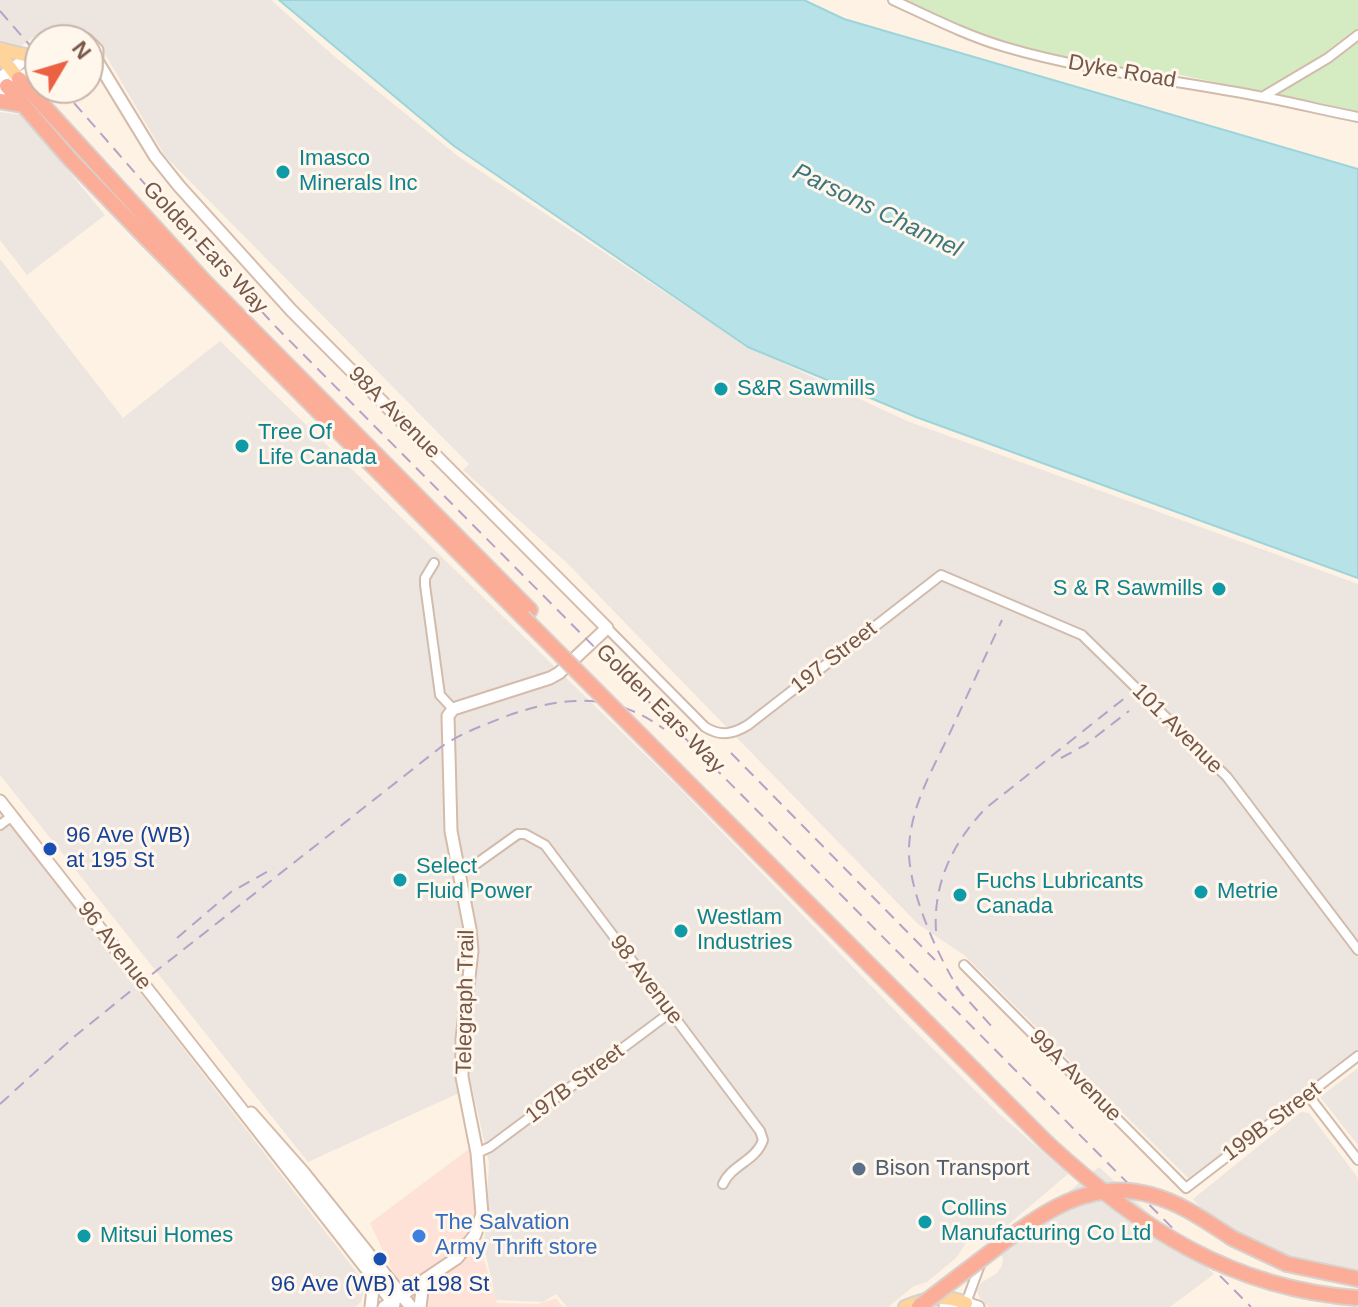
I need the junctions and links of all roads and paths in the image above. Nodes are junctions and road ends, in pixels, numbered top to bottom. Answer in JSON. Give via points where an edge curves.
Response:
{"nodes":[{"id":1,"x":893,"y":0,"type":"edge"},
{"id":2,"x":1358,"y":35,"type":"edge"},
{"id":3,"x":0,"y":49,"type":"edge"},
{"id":4,"x":24,"y":54,"type":"edge"},
{"id":5,"x":0,"y":55,"type":"edge"},
{"id":6,"x":24,"y":65,"type":"edge"},
{"id":7,"x":104,"y":76,"type":"edge"},
{"id":8,"x":5,"y":80,"type":"edge"},
{"id":9,"x":1263,"y":97,"type":"junction"},
{"id":10,"x":0,"y":101,"type":"edge"},
{"id":11,"x":23,"y":105,"type":"junction"},
{"id":12,"x":1358,"y":117,"type":"edge"},
{"id":13,"x":434,"y":563,"type":"dead end"},
{"id":14,"x":941,"y":575,"type":"joint"},
{"id":15,"x":527,"y":614,"type":"junction"},
{"id":16,"x":607,"y":628,"type":"junction"},
{"id":17,"x":453,"y":709,"type":"junction"},
{"id":18,"x":724,"y":734,"type":"joint"},
{"id":19,"x":0,"y":801,"type":"edge"},
{"id":20,"x":12,"y":816,"type":"junction"},
{"id":21,"x":0,"y":825,"type":"edge"},
{"id":22,"x":458,"y":867,"type":"junction"},
{"id":23,"x":1358,"y":950,"type":"edge"},
{"id":24,"x":964,"y":965,"type":"dead end"},
{"id":25,"x":671,"y":1012,"type":"junction"},
{"id":26,"x":1358,"y":1056,"type":"edge"},
{"id":27,"x":228,"y":1090,"type":"junction"},
{"id":28,"x":1308,"y":1095,"type":"junction"},
{"id":29,"x":1050,"y":1140,"type":"junction"},
{"id":30,"x":477,"y":1153,"type":"junction"},
{"id":31,"x":1358,"y":1160,"type":"edge"},
{"id":32,"x":723,"y":1184,"type":"dead end"},
{"id":33,"x":1186,"y":1188,"type":"joint"},
{"id":34,"x":982,"y":1257,"type":"dead end"},
{"id":35,"x":432,"y":1276,"type":"junction"},
{"id":36,"x":374,"y":1278,"type":"junction"},
{"id":37,"x":1358,"y":1279,"type":"edge"},
{"id":38,"x":1358,"y":1289,"type":"edge"},
{"id":39,"x":1358,"y":1298,"type":"edge"},
{"id":40,"x":393,"y":1302,"type":"edge"},
{"id":41,"x":972,"y":1305,"type":"edge"},
{"id":42,"x":371,"y":1307,"type":"edge"},
{"id":43,"x":411,"y":1307,"type":"edge"},
{"id":44,"x":420,"y":1307,"type":"edge"},
{"id":45,"x":905,"y":1307,"type":"edge"},
{"id":46,"x":919,"y":1307,"type":"edge"},
{"id":47,"x":945,"y":1307,"type":"edge"}],
"edges":[{"from":1,"to":9,"type":"street","name":"Dyke Road","via":[[1038,56]]},
{"from":2,"to":9,"type":"street"},
{"from":3,"to":4,"type":"main road"},
{"from":5,"to":8,"type":"main road","name":"Golden Ears Way"},
{"from":6,"to":8,"type":"street"},
{"from":7,"to":16,"type":"street","name":"98A Avenue","via":[[155,156],[291,310]]},
{"from":8,"to":11,"type":"highway","name":"Golden Ears Way"},
{"from":8,"to":15,"type":"highway","name":"Golden Ears Way"},
{"from":9,"to":12,"type":"street","name":"Dyke Road"},
{"from":10,"to":11,"type":"highway"},
{"from":11,"to":15,"type":"highway","name":"Golden Ears Way","via":[[159,251]]},
{"from":13,"to":17,"type":"street","via":[[425,585],[440,695]]},
{"from":14,"to":18,"type":"street","name":"197 Street","via":[[748,725]]},
{"from":14,"to":23,"type":"street","name":"101 Avenue","via":[[1082,635],[1227,777]]},
{"from":15,"to":29,"type":"highway","name":"Golden Ears Way","bridge":true},
{"from":16,"to":17,"type":"street","via":[[550,678]]},
{"from":16,"to":18,"type":"street","name":"98A Avenue","via":[[705,727]]},
{"from":17,"to":22,"type":"street","name":"Telegraph Trail","via":[[447,724],[451,831]]},
{"from":19,"to":20,"type":"street","name":"96 Avenue"},
{"from":20,"to":21,"type":"street"},
{"from":20,"to":27,"type":"street","name":"96 Avenue"},
{"from":22,"to":25,"type":"street","name":"98 Avenue","via":[[476,864],[518,834],[545,845]]},
{"from":22,"to":30,"type":"street","name":"Telegraph Trail","via":[[472,951],[462,1077]]},
{"from":24,"to":33,"type":"street","name":"99A Avenue"},
{"from":25,"to":30,"type":"street","name":"197B Street"},
{"from":25,"to":32,"type":"street","name":"98 Avenue","via":[[763,1140]]},
{"from":26,"to":28,"type":"street","name":"199B Street"},
{"from":27,"to":36,"type":"street","name":"96 Avenue"},
{"from":27,"to":40,"type":"street","name":"96 Avenue","via":[[287,1152]]},
{"from":28,"to":31,"type":"street"},
{"from":28,"to":33,"type":"street","name":"199B Street"},
{"from":29,"to":38,"type":"highway","name":"Golden Ears Way","via":[[1188,1239],[1277,1275]]},
{"from":29,"to":39,"type":"highway","name":"Golden Ears Way","bridge":true,"via":[[1119,1206],[1201,1256],[1278,1285]]},
{"from":30,"to":35,"type":"street","name":"Telegraph Trail","via":[[482,1202],[478,1226],[466,1249]]},
{"from":34,"to":41,"type":"street"},
{"from":35,"to":40,"type":"street","name":"Telegraph Trail"},
{"from":35,"to":44,"type":"street","via":[[422,1290]]},
{"from":36,"to":40,"type":"street","name":"96 Avenue"},
{"from":36,"to":42,"type":"street"},
{"from":37,"to":46,"type":"highway","bridge":true,"via":[[1271,1258],[1154,1195],[1108,1190],[1049,1210]]},
{"from":40,"to":43,"type":"street","name":"96 Avenue"},
{"from":41,"to":45,"type":"main road","via":[[942,1296]]},
{"from":41,"to":47,"type":"street"}]}
